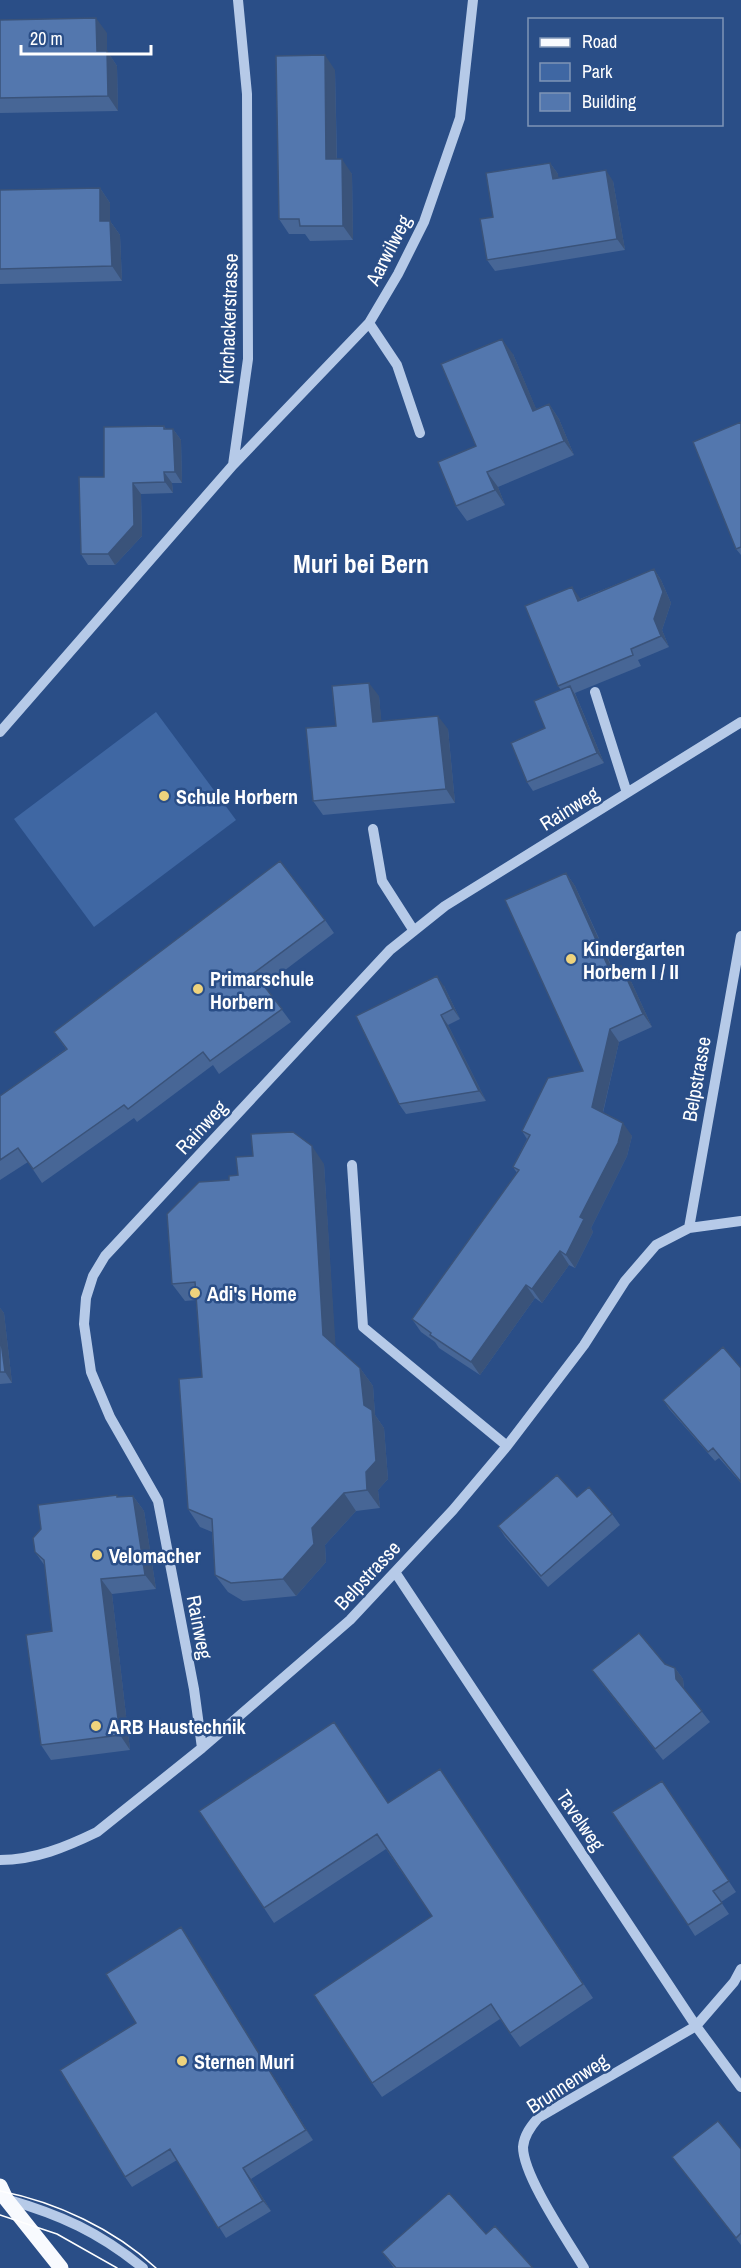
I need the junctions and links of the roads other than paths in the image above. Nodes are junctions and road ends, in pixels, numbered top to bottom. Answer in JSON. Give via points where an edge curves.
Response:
{"nodes":[{"id":1,"x":238,"y":0,"type":"edge"},
{"id":2,"x":473,"y":0,"type":"edge"},
{"id":3,"x":369,"y":323,"type":"junction"},
{"id":4,"x":420,"y":433,"type":"dead end"},
{"id":5,"x":233,"y":465,"type":"junction"},
{"id":6,"x":595,"y":692,"type":"edge"},
{"id":7,"x":741,"y":722,"type":"edge"},
{"id":8,"x":0,"y":732,"type":"edge"},
{"id":9,"x":627,"y":793,"type":"junction"},
{"id":10,"x":373,"y":829,"type":"dead end"},
{"id":11,"x":414,"y":931,"type":"junction"},
{"id":12,"x":741,"y":936,"type":"edge"},
{"id":13,"x":352,"y":1166,"type":"dead end"},
{"id":14,"x":738,"y":1222,"type":"edge"},
{"id":15,"x":689,"y":1228,"type":"junction"},
{"id":16,"x":507,"y":1446,"type":"junction"},
{"id":17,"x":395,"y":1572,"type":"junction"},
{"id":18,"x":202,"y":1748,"type":"junction"},
{"id":19,"x":0,"y":1860,"type":"edge"},
{"id":20,"x":741,"y":1970,"type":"edge"},
{"id":21,"x":696,"y":2026,"type":"junction"},
{"id":22,"x":741,"y":2087,"type":"edge"},
{"id":23,"x":2,"y":2194,"type":"edge"},
{"id":24,"x":61,"y":2268,"type":"edge"},
{"id":25,"x":143,"y":2268,"type":"edge"},
{"id":26,"x":584,"y":2268,"type":"edge"}],
"edges":[{"from":1,"to":5,"type":"street","name":"Kirchackerstrasse","via":[[247,94],[248,359]]},
{"from":2,"to":3,"type":"street","name":"Aarwilweg","via":[[460,118],[424,222]]},
{"from":3,"to":4,"type":"street","via":[[397,365]]},
{"from":3,"to":5,"type":"street","name":"Aarwilweg"},
{"from":5,"to":8,"type":"street"},
{"from":6,"to":9,"type":"street"},
{"from":7,"to":9,"type":"street","name":"Rainweg"},
{"from":9,"to":11,"type":"street","name":"Rainweg","via":[[445,906]]},
{"from":10,"to":11,"type":"street","via":[[382,881]]},
{"from":11,"to":18,"type":"street","name":"Rainweg","via":[[390,950],[105,1256],[86,1298],[84,1324],[91,1372],[110,1417],[158,1501]]},
{"from":12,"to":15,"type":"street","name":"Belpstrasse"},
{"from":13,"to":16,"type":"street","via":[[363,1327]]},
{"from":14,"to":15,"type":"street","name":"Belpstrasse"},
{"from":15,"to":16,"type":"street","name":"Belpstrasse","via":[[656,1245],[625,1281],[584,1345]]},
{"from":16,"to":17,"type":"street","name":"Belpstrasse"},
{"from":17,"to":18,"type":"street","name":"Belpstrasse","via":[[300,1666]]},
{"from":17,"to":21,"type":"street","name":"Tavelweg"},
{"from":18,"to":19,"type":"street","name":"Belpstrasse","via":[[97,1832],[62,1849]]},
{"from":20,"to":21,"type":"street","name":"Brunnenweg"},
{"from":21,"to":22,"type":"street","name":"Tavelweg"},
{"from":21,"to":26,"type":"street","name":"Brunnenweg","via":[[538,2118],[525,2136],[525,2159],[532,2178]]},
{"from":23,"to":24,"type":"main road"},
{"from":23,"to":25,"type":"street","via":[[76,2223]]}]}
